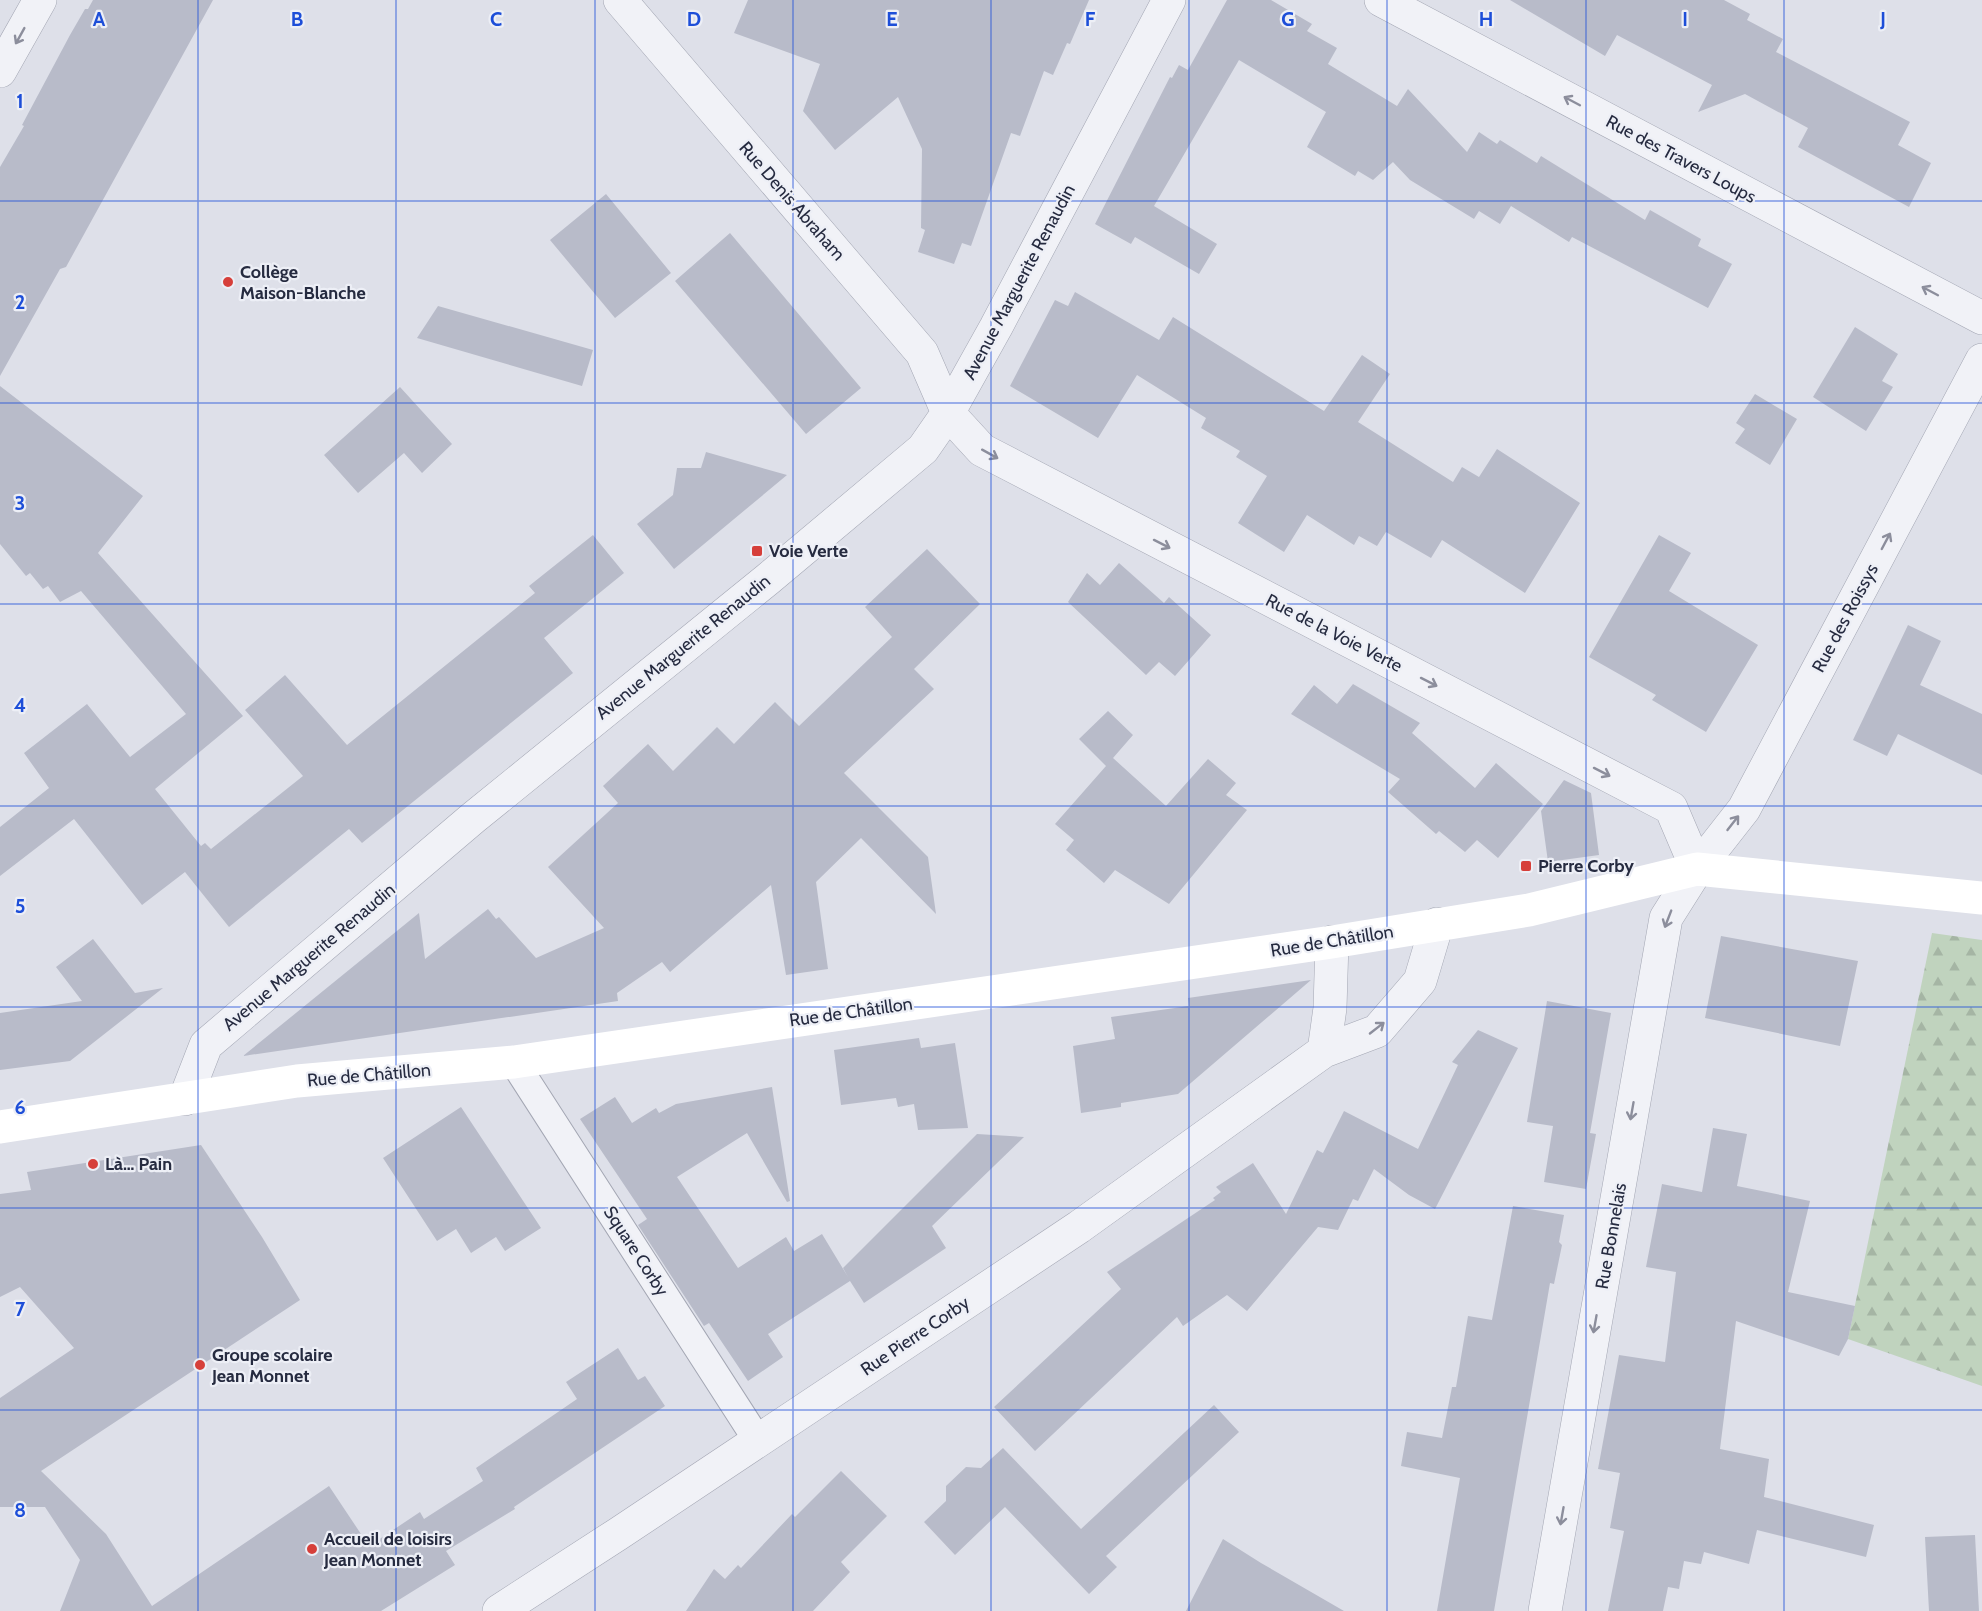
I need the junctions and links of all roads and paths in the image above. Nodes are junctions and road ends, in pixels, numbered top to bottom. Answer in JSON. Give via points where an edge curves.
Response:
{"nodes":[{"id":1,"x":40,"y":0,"type":"edge"},
{"id":2,"x":620,"y":0,"type":"edge"},
{"id":3,"x":1169,"y":0,"type":"edge"},
{"id":4,"x":1381,"y":0,"type":"edge"},
{"id":5,"x":0,"y":71,"type":"edge"},
{"id":6,"x":1982,"y":318,"type":"edge"},
{"id":7,"x":1982,"y":360,"type":"edge"},
{"id":8,"x":948,"y":413,"type":"junction"},
{"id":9,"x":1697,"y":869,"type":"junction"},
{"id":10,"x":1982,"y":898,"type":"edge"},
{"id":11,"x":1437,"y":924,"type":"junction"},
{"id":12,"x":1332,"y":942,"type":"junction"},
{"id":13,"x":1324,"y":1051,"type":"junction"},
{"id":14,"x":514,"y":1062,"type":"junction"},
{"id":15,"x":185,"y":1099,"type":"junction"},
{"id":16,"x":0,"y":1127,"type":"edge"},
{"id":17,"x":758,"y":1440,"type":"junction"},
{"id":18,"x":499,"y":1611,"type":"edge"},
{"id":19,"x":1545,"y":1611,"type":"edge"}],
"edges":[{"from":1,"to":5,"type":"street","one_way":true},
{"from":2,"to":8,"type":"street","name":"Rue Denis Abraham","via":[[922,353]]},
{"from":3,"to":8,"type":"street","name":"Avenue Marguerite Renaudin"},
{"from":6,"to":4,"type":"street","name":"Rue des Travers Loups","one_way":true},
{"from":9,"to":7,"type":"street","name":"Rue des Roissys","one_way":true,"via":[[1744,809]]},
{"from":8,"to":9,"type":"street","name":"Rue de la Voie Verte","one_way":true,"via":[[982,450],[1671,808]]},
{"from":8,"to":15,"type":"street","name":"Avenue Marguerite Renaudin","via":[[923,449],[473,818],[206,1045]]},
{"from":9,"to":10,"type":"main road","name":"Rue de Châtillon"},
{"from":9,"to":11,"type":"main road","name":"Rue de Châtillon","via":[[1529,910]]},
{"from":9,"to":19,"type":"street","name":"Rue Bonnelais","one_way":true,"via":[[1666,918]]},
{"from":11,"to":12,"type":"main road","name":"Rue de Châtillon"},
{"from":13,"to":11,"type":"street","name":"Rue Pierre Corby","one_way":true,"via":[[1377,1031],[1420,981]]},
{"from":12,"to":13,"type":"street"},
{"from":12,"to":14,"type":"main road","name":"Rue de Châtillon"},
{"from":13,"to":17,"type":"street","name":"Rue Pierre Corby","via":[[1079,1227]]},
{"from":14,"to":15,"type":"main road","name":"Rue de Châtillon","via":[[297,1081]]},
{"from":14,"to":17,"type":"street","name":"Square Corby"},
{"from":15,"to":16,"type":"main road","name":"Rue de Châtillon"},
{"from":17,"to":18,"type":"street","name":"Rue Pierre Corby"}]}
